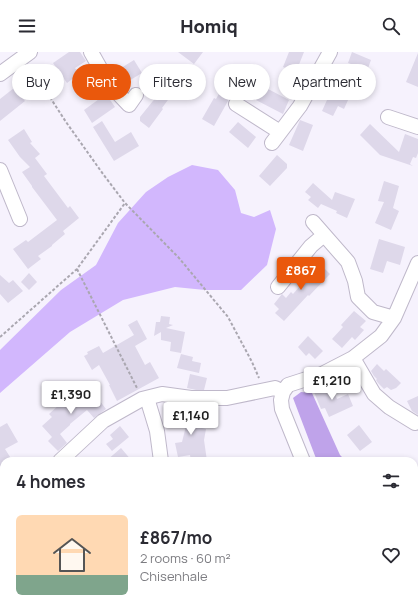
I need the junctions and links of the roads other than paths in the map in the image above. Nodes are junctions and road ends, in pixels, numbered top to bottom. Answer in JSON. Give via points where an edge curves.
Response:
{"nodes":[{"id":1,"x":91,"y":52,"type":"edge"},
{"id":2,"x":330,"y":52,"type":"edge"},
{"id":3,"x":28,"y":53,"type":"edge"},
{"id":4,"x":0,"y":74,"type":"edge"},
{"id":5,"x":236,"y":104,"type":"dead end"},
{"id":6,"x":130,"y":106,"type":"dead end"},
{"id":7,"x":388,"y":117,"type":"dead end"},
{"id":8,"x":418,"y":127,"type":"edge"},
{"id":9,"x":0,"y":170,"type":"edge"},
{"id":10,"x":20,"y":219,"type":"dead end"},
{"id":11,"x":314,"y":222,"type":"dead end"},
{"id":12,"x":324,"y":235,"type":"junction"},
{"id":13,"x":418,"y":263,"type":"edge"},
{"id":14,"x":278,"y":287,"type":"dead end"},
{"id":15,"x":394,"y":318,"type":"junction"},
{"id":16,"x":353,"y":358,"type":"junction"},
{"id":17,"x":283,"y":392,"type":"junction"},
{"id":18,"x":144,"y":398,"type":"junction"},
{"id":19,"x":415,"y":423,"type":"dead end"},
{"id":20,"x":64,"y":457,"type":"edge"},
{"id":21,"x":160,"y":457,"type":"edge"},
{"id":22,"x":301,"y":457,"type":"edge"}],
"edges":[{"from":1,"to":6,"type":"street","via":[[109,84]]},
{"from":2,"to":5,"type":"street","via":[[300,106],[276,137]]},
{"from":3,"to":4,"type":"street"},
{"from":7,"to":8,"type":"street"},
{"from":9,"to":10,"type":"street"},
{"from":11,"to":12,"type":"street"},
{"from":12,"to":14,"type":"street"},
{"from":12,"to":15,"type":"street","via":[[348,262],[358,297],[373,312]]},
{"from":13,"to":15,"type":"street"},
{"from":15,"to":16,"type":"street","via":[[381,336]]},
{"from":16,"to":17,"type":"street","via":[[322,374],[288,385]]},
{"from":16,"to":19,"type":"street","via":[[374,394]]},
{"from":17,"to":18,"type":"street","via":[[275,388],[227,398],[191,398],[162,394]]},
{"from":17,"to":22,"type":"street","via":[[282,409]]},
{"from":18,"to":20,"type":"street","via":[[103,421]]},
{"from":18,"to":21,"type":"street","via":[[157,432]]}]}
